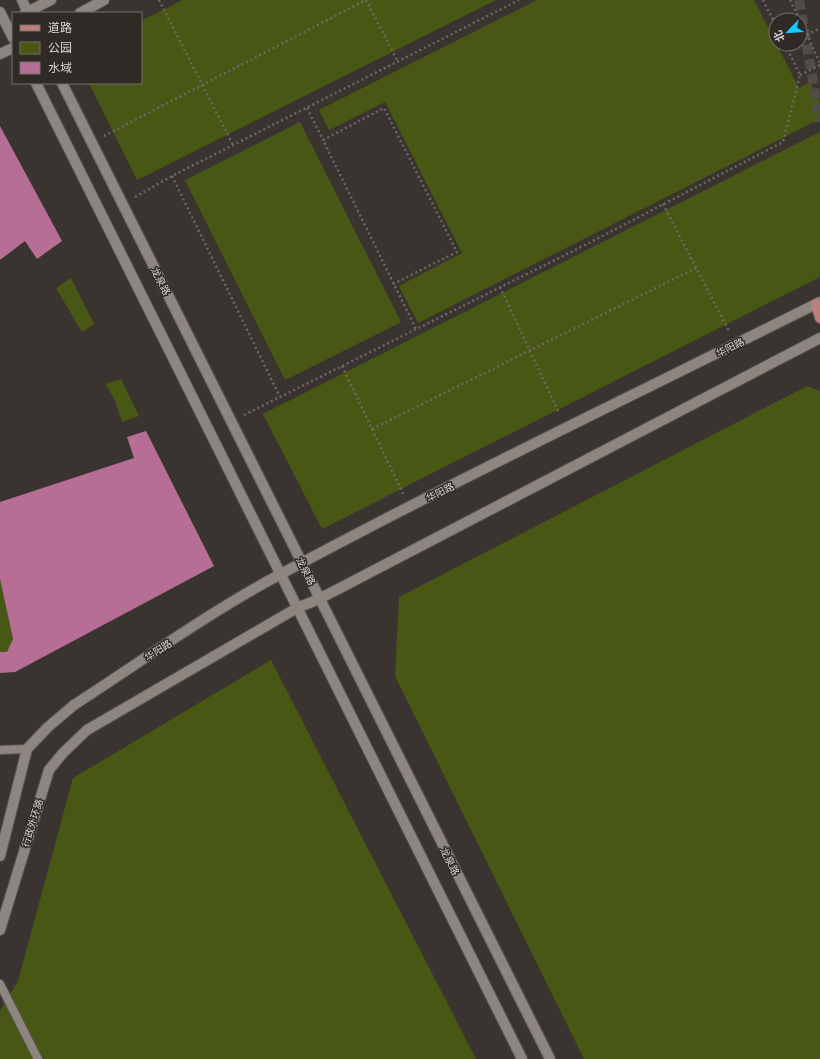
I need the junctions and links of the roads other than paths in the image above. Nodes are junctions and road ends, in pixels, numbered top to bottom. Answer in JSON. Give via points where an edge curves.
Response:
{"nodes":[{"id":1,"x":22,"y":0,"type":"edge"},
{"id":2,"x":51,"y":0,"type":"edge"},
{"id":3,"x":104,"y":0,"type":"edge"},
{"id":4,"x":0,"y":12,"type":"edge"},
{"id":5,"x":27,"y":12,"type":"edge"},
{"id":6,"x":29,"y":12,"type":"edge"},
{"id":7,"x":82,"y":12,"type":"edge"},
{"id":8,"x":6,"y":23,"type":"edge"},
{"id":9,"x":12,"y":36,"type":"edge"},
{"id":10,"x":12,"y":48,"type":"edge"},
{"id":11,"x":0,"y":54,"type":"edge"},
{"id":12,"x":36,"y":84,"type":"edge"},
{"id":13,"x":63,"y":84,"type":"edge"},
{"id":14,"x":818,"y":303,"type":"edge"},
{"id":15,"x":820,"y":318,"type":"edge"},
{"id":16,"x":820,"y":338,"type":"edge"},
{"id":17,"x":302,"y":564,"type":"junction"},
{"id":18,"x":279,"y":575,"type":"junction"},
{"id":19,"x":320,"y":599,"type":"junction"},
{"id":20,"x":297,"y":608,"type":"junction"},
{"id":21,"x":27,"y":749,"type":"junction"},
{"id":22,"x":0,"y":750,"type":"edge"},
{"id":23,"x":3,"y":833,"type":"edge"},
{"id":24,"x":0,"y":856,"type":"edge"},
{"id":25,"x":0,"y":930,"type":"edge"},
{"id":26,"x":0,"y":984,"type":"edge"},
{"id":27,"x":38,"y":1059,"type":"edge"},
{"id":28,"x":522,"y":1059,"type":"edge"},
{"id":29,"x":550,"y":1059,"type":"edge"}],
"edges":[{"from":1,"to":5,"type":"street"},
{"from":2,"to":6,"type":"street"},
{"from":3,"to":7,"type":"street"},
{"from":4,"to":8,"type":"street"},
{"from":8,"to":9,"type":"street"},
{"from":10,"to":11,"type":"street"},
{"from":12,"to":18,"type":"street"},
{"from":13,"to":17,"type":"street","name":"龙泉路"},
{"from":14,"to":15,"type":"main road"},
{"from":14,"to":17,"type":"street","name":"华阳路","via":[[409,507]]},
{"from":16,"to":19,"type":"street"},
{"from":17,"to":18,"type":"street","name":"华阳路"},
{"from":17,"to":19,"type":"street","name":"龙泉路"},
{"from":18,"to":20,"type":"street"},
{"from":18,"to":21,"type":"street","name":"华阳路","via":[[227,605],[74,705]]},
{"from":19,"to":20,"type":"street"},
{"from":19,"to":29,"type":"street","name":"龙泉路"},
{"from":20,"to":25,"type":"street","name":"行政外环路","via":[[87,730],[63,753],[49,770]]},
{"from":20,"to":28,"type":"street"},
{"from":21,"to":22,"type":"lane"},
{"from":21,"to":23,"type":"street"},
{"from":23,"to":24,"type":"street"},
{"from":26,"to":27,"type":"lane"}]}
